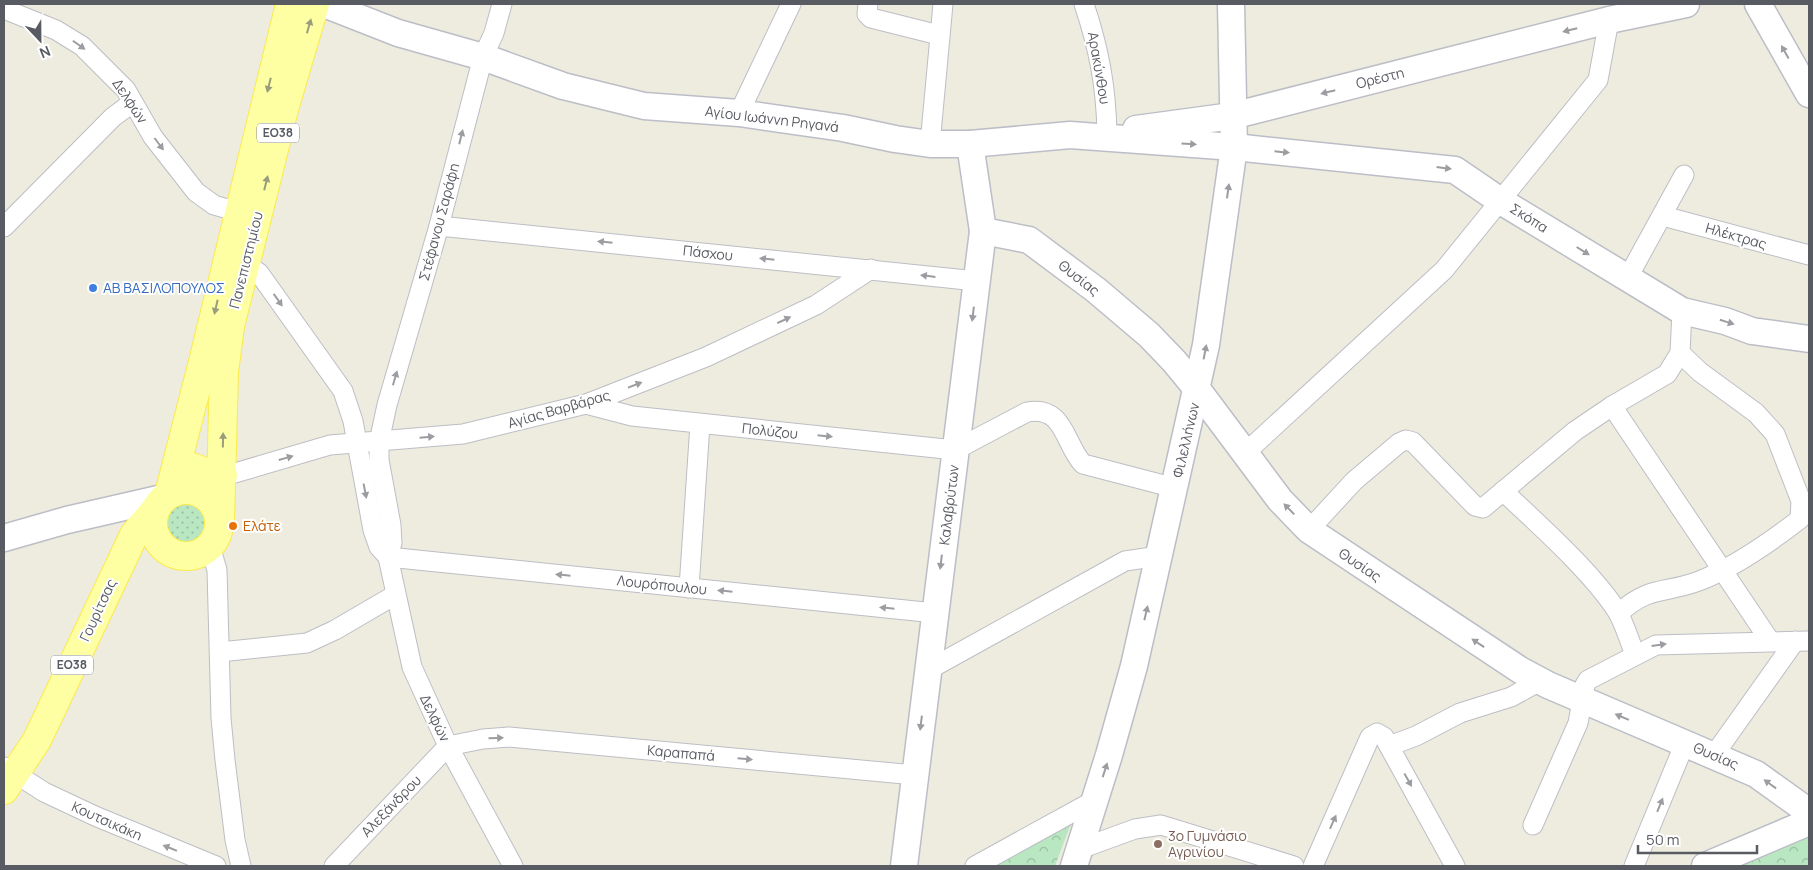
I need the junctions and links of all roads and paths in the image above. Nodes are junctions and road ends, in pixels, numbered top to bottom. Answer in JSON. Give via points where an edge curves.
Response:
{"nodes":[{"id":1,"x":290,"y":4,"type":"edge"},
{"id":2,"x":315,"y":4,"type":"edge"},
{"id":3,"x":324,"y":4,"type":"edge"},
{"id":4,"x":502,"y":4,"type":"edge"},
{"id":5,"x":789,"y":4,"type":"edge"},
{"id":6,"x":868,"y":4,"type":"edge"},
{"id":7,"x":943,"y":4,"type":"edge"},
{"id":8,"x":1084,"y":4,"type":"edge"},
{"id":9,"x":1231,"y":4,"type":"edge"},
{"id":10,"x":1686,"y":4,"type":"edge"},
{"id":11,"x":1762,"y":4,"type":"edge"},
{"id":12,"x":8,"y":16,"type":"edge"},
{"id":13,"x":1609,"y":20,"type":"junction"},
{"id":14,"x":939,"y":35,"type":"junction"},
{"id":15,"x":483,"y":57,"type":"junction"},
{"id":16,"x":1809,"y":94,"type":"edge"},
{"id":17,"x":132,"y":103,"type":"junction"},
{"id":18,"x":739,"y":113,"type":"junction"},
{"id":19,"x":1232,"y":116,"type":"junction"},
{"id":20,"x":1108,"y":133,"type":"junction"},
{"id":21,"x":1070,"y":135,"type":"junction"},
{"id":22,"x":930,"y":144,"type":"junction"},
{"id":23,"x":970,"y":144,"type":"junction"},
{"id":24,"x":1234,"y":147,"type":"junction"},
{"id":25,"x":1684,"y":175,"type":"dead end"},
{"id":26,"x":1499,"y":200,"type":"junction"},
{"id":27,"x":248,"y":214,"type":"junction"},
{"id":28,"x":1663,"y":216,"type":"junction"},
{"id":29,"x":439,"y":226,"type":"junction"},
{"id":30,"x":4,"y":227,"type":"edge"},
{"id":31,"x":983,"y":231,"type":"junction"},
{"id":32,"x":1809,"y":255,"type":"edge"},
{"id":33,"x":237,"y":262,"type":"junction"},
{"id":34,"x":871,"y":269,"type":"junction"},
{"id":35,"x":1627,"y":279,"type":"junction"},
{"id":36,"x":977,"y":282,"type":"junction"},
{"id":37,"x":1682,"y":312,"type":"junction"},
{"id":38,"x":1809,"y":339,"type":"edge"},
{"id":39,"x":1680,"y":353,"type":"junction"},
{"id":40,"x":1197,"y":389,"type":"junction"},
{"id":41,"x":586,"y":404,"type":"junction"},
{"id":42,"x":387,"y":405,"type":"junction"},
{"id":43,"x":1612,"y":406,"type":"junction"},
{"id":44,"x":350,"y":407,"type":"junction"},
{"id":45,"x":700,"y":424,"type":"junction"},
{"id":46,"x":379,"y":442,"type":"junction"},
{"id":47,"x":356,"y":443,"type":"junction"},
{"id":48,"x":956,"y":450,"type":"junction"},
{"id":49,"x":1244,"y":454,"type":"junction"},
{"id":50,"x":178,"y":462,"type":"junction"},
{"id":51,"x":222,"y":475,"type":"junction"},
{"id":52,"x":1175,"y":488,"type":"junction"},
{"id":53,"x":1503,"y":491,"type":"junction"},
{"id":54,"x":162,"y":501,"type":"junction"},
{"id":55,"x":1805,"y":517,"type":"edge"},
{"id":56,"x":67,"y":520,"type":"junction"},
{"id":57,"x":1309,"y":530,"type":"junction"},
{"id":58,"x":134,"y":535,"type":"junction"},
{"id":59,"x":215,"y":535,"type":"junction"},
{"id":60,"x":4,"y":538,"type":"edge"},
{"id":61,"x":169,"y":552,"type":"junction"},
{"id":62,"x":1159,"y":556,"type":"junction"},
{"id":63,"x":388,"y":557,"type":"junction"},
{"id":64,"x":1721,"y":571,"type":"junction"},
{"id":65,"x":689,"y":588,"type":"junction"},
{"id":66,"x":395,"y":595,"type":"junction"},
{"id":67,"x":935,"y":613,"type":"junction"},
{"id":68,"x":1618,"y":613,"type":"junction"},
{"id":69,"x":1770,"y":641,"type":"junction"},
{"id":70,"x":1802,"y":641,"type":"edge"},
{"id":71,"x":220,"y":652,"type":"junction"},
{"id":72,"x":1635,"y":654,"type":"junction"},
{"id":73,"x":928,"y":670,"type":"junction"},
{"id":74,"x":1540,"y":681,"type":"junction"},
{"id":75,"x":1583,"y":700,"type":"junction"},
{"id":76,"x":1685,"y":743,"type":"junction"},
{"id":77,"x":448,"y":746,"type":"junction"},
{"id":78,"x":1389,"y":746,"type":"junction"},
{"id":79,"x":1714,"y":755,"type":"junction"},
{"id":80,"x":914,"y":775,"type":"junction"},
{"id":81,"x":8,"y":777,"type":"edge"},
{"id":82,"x":1095,"y":800,"type":"junction"},
{"id":83,"x":1809,"y":812,"type":"edge"},
{"id":84,"x":1809,"y":822,"type":"edge"},
{"id":85,"x":1533,"y":825,"type":"dead end"},
{"id":86,"x":1077,"y":858,"type":"edge"},
{"id":87,"x":216,"y":866,"type":"edge"},
{"id":88,"x":241,"y":866,"type":"edge"},
{"id":89,"x":334,"y":866,"type":"edge"},
{"id":90,"x":513,"y":866,"type":"edge"},
{"id":91,"x":904,"y":866,"type":"edge"},
{"id":92,"x":975,"y":866,"type":"edge"},
{"id":93,"x":1294,"y":866,"type":"edge"},
{"id":94,"x":1313,"y":866,"type":"edge"},
{"id":95,"x":1455,"y":866,"type":"edge"},
{"id":96,"x":1634,"y":866,"type":"edge"},
{"id":97,"x":1705,"y":866,"type":"edge"}],
"edges":[{"from":1,"to":27,"type":"main road","name":"Πανεπιστημίου","number":"ΕΟ38","one_way":true},
{"from":27,"to":2,"type":"main road","name":"Πανεπιστημίου","number":"ΕΟ38","one_way":true,"via":[[284,110]]},
{"from":3,"to":15,"type":"street","name":"Αγίου Ιωάννη Ρηγανά","via":[[398,33]]},
{"from":4,"to":15,"type":"street","name":"Στέφανου Σαράφη"},
{"from":5,"to":18,"type":"street"},
{"from":6,"to":14,"type":"street","via":[[867,14],[871,18]]},
{"from":7,"to":14,"type":"street"},
{"from":8,"to":20,"type":"street","name":"Αρακύνθου","via":[[1094,32],[1106,92]]},
{"from":9,"to":19,"type":"street","name":"Φιλελλήνων"},
{"from":10,"to":13,"type":"street","name":"Ορέστη"},
{"from":16,"to":11,"type":"street","one_way":true},
{"from":12,"to":17,"type":"street","name":"Δελφών","one_way":true,"via":[[56,30],[82,46],[126,90]]},
{"from":13,"to":19,"type":"street","name":"Ορέστη","one_way":true},
{"from":13,"to":26,"type":"street","via":[[1598,80]]},
{"from":14,"to":22,"type":"street"},
{"from":15,"to":18,"type":"street","name":"Αγίου Ιωάννη Ρηγανά","via":[[563,86],[629,103]]},
{"from":29,"to":15,"type":"street","name":"Στέφανου Σαράφη","one_way":true},
{"from":17,"to":27,"type":"street","name":"Δελφών","one_way":true,"via":[[153,137],[196,192],[214,205]]},
{"from":17,"to":30,"type":"street","via":[[113,117]]},
{"from":18,"to":22,"type":"street","name":"Αγίου Ιωάννη Ρηγανά"},
{"from":19,"to":20,"type":"street","name":"Ορέστη"},
{"from":19,"to":24,"type":"street","name":"Φιλελλήνων"},
{"from":20,"to":21,"type":"street","name":"Ορέστη"},
{"from":21,"to":23,"type":"street","name":"Αγίου Ιωάννη Ρηγανά"},
{"from":21,"to":24,"type":"street","name":"Αγίου Ιωάννη Ρηγανά","one_way":true},
{"from":22,"to":23,"type":"street","name":"Αγίου Ιωάννη Ρηγανά"},
{"from":23,"to":31,"type":"street","name":"Καλαβρύτων"},
{"from":24,"to":26,"type":"street","name":"Σκόπα","one_way":true,"via":[[1455,170]]},
{"from":40,"to":24,"type":"street","name":"Φιλελλήνων","one_way":true},
{"from":25,"to":28,"type":"street"},
{"from":26,"to":35,"type":"street","name":"Σκόπα","one_way":true},
{"from":26,"to":49,"type":"street","via":[[1444,270]]},
{"from":27,"to":33,"type":"main road","name":"Πανεπιστημίου","number":"ΕΟ38"},
{"from":28,"to":32,"type":"street","name":"Ηλέκτρας"},
{"from":28,"to":35,"type":"street"},
{"from":34,"to":29,"type":"street","name":"Πάσχου","one_way":true},
{"from":42,"to":29,"type":"street","name":"Στέφανου Σαράφη","one_way":true},
{"from":31,"to":36,"type":"street","name":"Καλαβρύτων"},
{"from":31,"to":40,"type":"street","name":"Θυσίας","via":[[1021,237],[1040,248],[1148,335]]},
{"from":33,"to":44,"type":"street","name":"Δελφών","one_way":true,"via":[[259,273],[343,391]]},
{"from":33,"to":50,"type":"main road","name":"Πανεπιστημίου","number":"ΕΟ38","one_way":true},
{"from":51,"to":33,"type":"main road","name":"Πανεπιστημίου","number":"ΕΟ38","one_way":true,"via":[[226,350]]},
{"from":36,"to":34,"type":"street","name":"Πάσχου","one_way":true},
{"from":41,"to":34,"type":"street","name":"Αγίας Βαρβάρας","one_way":true,"via":[[731,345],[816,305]]},
{"from":35,"to":37,"type":"street","name":"Σκόπα"},
{"from":36,"to":48,"type":"street","name":"Καλαβρύτων","one_way":true},
{"from":37,"to":38,"type":"street","name":"Σκόπα","one_way":true,"via":[[1752,330]]},
{"from":37,"to":39,"type":"street"},
{"from":39,"to":43,"type":"street","via":[[1667,374]]},
{"from":39,"to":55,"type":"street","via":[[1700,372],[1756,412],[1775,434]]},
{"from":40,"to":49,"type":"street","name":"Θυσίας"},
{"from":40,"to":52,"type":"street","name":"Φιλελλήνων"},
{"from":41,"to":45,"type":"street","name":"Πολύζου","via":[[632,416]]},
{"from":46,"to":41,"type":"street","name":"Αγίας Βαρβάρας","one_way":true,"via":[[486,430]]},
{"from":42,"to":44,"type":"street","name":"Δελφών","via":[[383,415],[369,422],[354,417]]},
{"from":42,"to":46,"type":"street","name":"Στέφανου Σαράφη"},
{"from":43,"to":53,"type":"street","via":[[1575,431]]},
{"from":43,"to":64,"type":"street"},
{"from":44,"to":47,"type":"street","name":"Δελφών"},
{"from":45,"to":48,"type":"street","name":"Πολύζου","one_way":true},
{"from":45,"to":65,"type":"street"},
{"from":46,"to":47,"type":"street","name":"Αγίας Βαρβάρας"},
{"from":46,"to":63,"type":"street","name":"Δελφών","via":[[379,460],[391,526],[392,543]]},
{"from":51,"to":47,"type":"street","name":"Αγίας Βαρβάρας","one_way":true,"via":[[330,445]]},
{"from":47,"to":63,"type":"street","name":"Δελφών","one_way":true,"via":[[373,530],[379,547]]},
{"from":48,"to":52,"type":"street","via":[[1036,410],[1057,420],[1083,464]]},
{"from":48,"to":67,"type":"street","name":"Καλαβρύτων","one_way":true},
{"from":57,"to":49,"type":"street","name":"Θυσίας","one_way":true,"via":[[1280,500]]},
{"from":50,"to":51,"type":"main road"},
{"from":50,"to":54,"type":"main road","name":"Πανεπιστημίου","number":"ΕΟ38"},
{"from":51,"to":59,"type":"main road","name":"Πανεπιστημίου","number":"ΕΟ38"},
{"from":52,"to":62,"type":"street","name":"Φιλελλήνων"},
{"from":53,"to":57,"type":"street","via":[[1491,503],[1479,508],[1413,442],[1406,440],[1354,481]]},
{"from":53,"to":68,"type":"street","via":[[1587,575]]},
{"from":54,"to":56,"type":"street"},
{"from":54,"to":58,"type":"main road","name":"Γουρίτσας","number":"ΕΟ38"},
{"from":54,"to":59,"type":"main road","via":[[180,490],[192,489],[203,494],[218,512]]},
{"from":54,"to":61,"type":"main road","number":"ΕΟ38","via":[[152,523],[154,534]]},
{"from":55,"to":64,"type":"street"},
{"from":56,"to":58,"type":"street","via":[[94,521]]},
{"from":56,"to":60,"type":"street"},
{"from":74,"to":57,"type":"street","name":"Θυσίας","one_way":true},
{"from":58,"to":61,"type":"main road"},
{"from":58,"to":81,"type":"main road","name":"Γουρίτσας","number":"ΕΟ38","via":[[37,740]]},
{"from":59,"to":61,"type":"main road","via":[[201,553],[191,556]]},
{"from":59,"to":71,"type":"street"},
{"from":62,"to":73,"type":"street","via":[[1126,561]]},
{"from":82,"to":62,"type":"street","name":"Φιλελλήνων","one_way":true,"via":[[1119,724]]},
{"from":65,"to":63,"type":"street","name":"Λουρόπουλου","one_way":true},
{"from":63,"to":66,"type":"street","name":"Δελφών"},
{"from":64,"to":68,"type":"street","via":[[1697,582],[1651,592]]},
{"from":64,"to":69,"type":"street"},
{"from":67,"to":65,"type":"street","name":"Λουρόπουλου","one_way":true},
{"from":66,"to":71,"type":"street","via":[[307,643]]},
{"from":66,"to":77,"type":"street","name":"Δελφών","via":[[412,667]]},
{"from":67,"to":73,"type":"street","name":"Καλαβρύτων"},
{"from":68,"to":72,"type":"street"},
{"from":69,"to":70,"type":"street"},
{"from":72,"to":69,"type":"street","one_way":true,"via":[[1660,644]]},
{"from":70,"to":79,"type":"street"},
{"from":71,"to":88,"type":"street","via":[[225,760]]},
{"from":72,"to":75,"type":"street","via":[[1586,682]]},
{"from":73,"to":80,"type":"street","name":"Καλαβρύτων","one_way":true},
{"from":74,"to":75,"type":"street","name":"Θυσίας"},
{"from":74,"to":78,"type":"street","via":[[1510,697],[1460,713]]},
{"from":76,"to":75,"type":"street","name":"Θυσίας","one_way":true},
{"from":75,"to":85,"type":"street","via":[[1578,723]]},
{"from":76,"to":79,"type":"street","name":"Θυσίας"},
{"from":96,"to":76,"type":"street","one_way":true},
{"from":77,"to":80,"type":"street","name":"Καραπαπά","one_way":true,"via":[[484,738],[509,738]]},
{"from":77,"to":89,"type":"street","name":"Αλεξάνδρου"},
{"from":77,"to":90,"type":"street","name":"Δελφών"},
{"from":94,"to":78,"type":"street","one_way":true,"via":[[1370,737],[1381,734]]},
{"from":78,"to":95,"type":"street","one_way":true},
{"from":83,"to":79,"type":"street","name":"Θυσίας","one_way":true,"via":[[1756,774]]},
{"from":80,"to":91,"type":"street","name":"Καλαβρύτων"},
{"from":87,"to":81,"type":"street","name":"Κουτσικάκη","one_way":true},
{"from":82,"to":86,"type":"street","name":"Φιλελλήνων"},
{"from":82,"to":92,"type":"street"},
{"from":84,"to":97,"type":"street"},
{"from":86,"to":93,"type":"street","via":[[1135,829],[1161,825]]}]}
